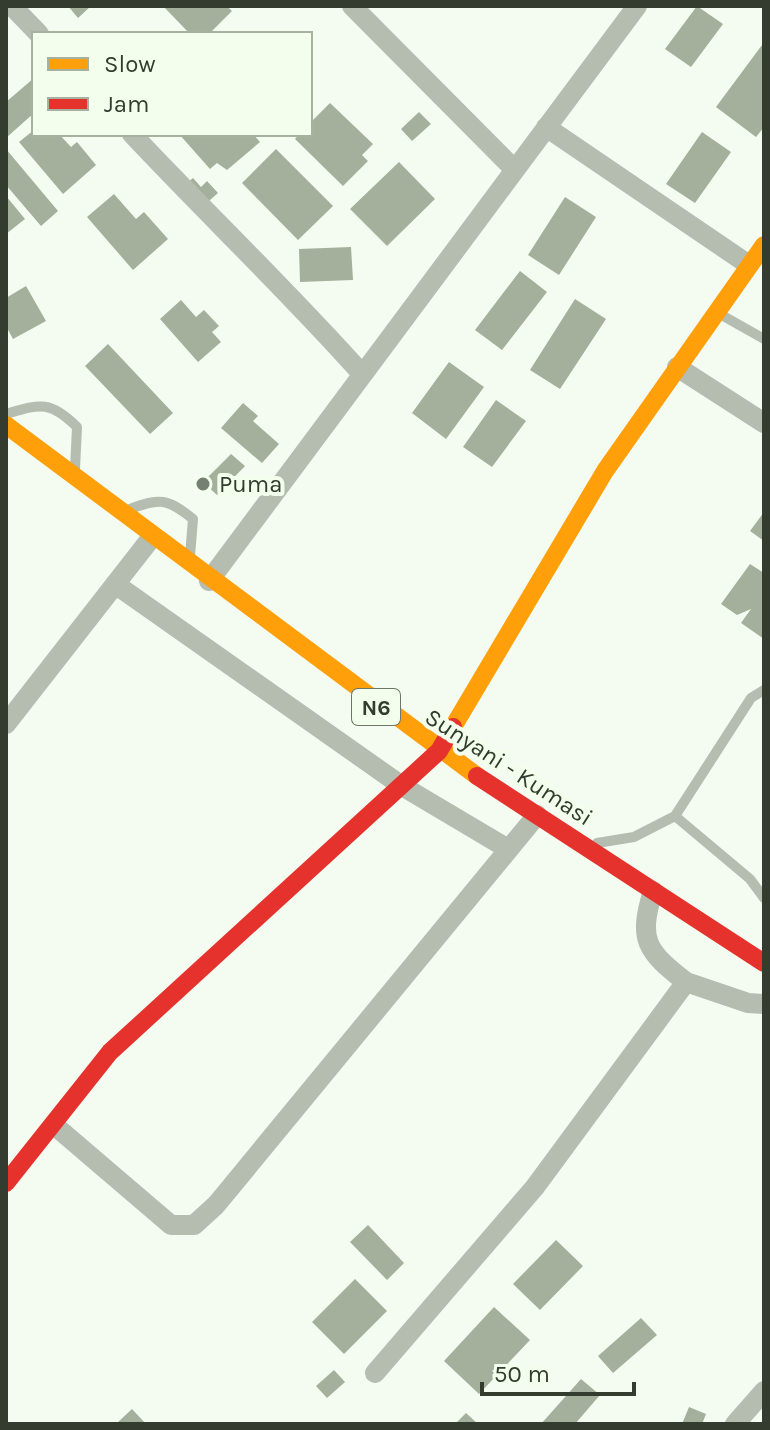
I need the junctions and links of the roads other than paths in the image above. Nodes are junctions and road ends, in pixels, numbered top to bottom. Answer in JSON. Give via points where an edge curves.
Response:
{"nodes":[{"id":1,"x":12,"y":6,"type":"edge"},
{"id":2,"x":352,"y":6,"type":"edge"},
{"id":3,"x":637,"y":6,"type":"edge"},
{"id":4,"x":37,"y":32,"type":"edge"},
{"id":5,"x":546,"y":127,"type":"junction"},
{"id":6,"x":134,"y":136,"type":"edge"},
{"id":7,"x":514,"y":169,"type":"junction"},
{"id":8,"x":764,"y":245,"type":"edge"},
{"id":9,"x":749,"y":265,"type":"junction"},
{"id":10,"x":717,"y":312,"type":"junction"},
{"id":11,"x":764,"y":339,"type":"edge"},
{"id":12,"x":677,"y":367,"type":"junction"},
{"id":13,"x":362,"y":374,"type":"junction"},
{"id":14,"x":6,"y":414,"type":"edge"},
{"id":15,"x":764,"y":423,"type":"edge"},
{"id":16,"x":6,"y":425,"type":"edge"},
{"id":17,"x":74,"y":477,"type":"junction"},
{"id":18,"x":121,"y":513,"type":"junction"},
{"id":19,"x":152,"y":537,"type":"junction"},
{"id":20,"x":188,"y":565,"type":"junction"},
{"id":21,"x":209,"y":581,"type":"junction"},
{"id":22,"x":115,"y":584,"type":"junction"},
{"id":23,"x":764,"y":690,"type":"edge"},
{"id":24,"x":6,"y":724,"type":"edge"},
{"id":25,"x":439,"y":751,"type":"junction"},
{"id":26,"x":402,"y":786,"type":"junction"},
{"id":27,"x":537,"y":815,"type":"junction"},
{"id":28,"x":675,"y":816,"type":"junction"},
{"id":29,"x":584,"y":845,"type":"junction"},
{"id":30,"x":508,"y":849,"type":"junction"},
{"id":31,"x":653,"y":891,"type":"junction"},
{"id":32,"x":764,"y":898,"type":"edge"},
{"id":33,"x":764,"y":963,"type":"edge"},
{"id":34,"x":686,"y":982,"type":"junction"},
{"id":35,"x":764,"y":1004,"type":"edge"},
{"id":36,"x":54,"y":1125,"type":"junction"},
{"id":37,"x":6,"y":1183,"type":"edge"},
{"id":38,"x":375,"y":1373,"type":"dead end"},
{"id":39,"x":764,"y":1391,"type":"edge"},
{"id":40,"x":735,"y":1424,"type":"edge"}],
"edges":[{"from":1,"to":4,"type":"street"},
{"from":2,"to":7,"type":"street"},
{"from":3,"to":5,"type":"street"},
{"from":5,"to":7,"type":"street"},
{"from":5,"to":9,"type":"street"},
{"from":6,"to":13,"type":"street","via":[[296,299]]},
{"from":7,"to":13,"type":"street"},
{"from":8,"to":9,"type":"street"},
{"from":9,"to":10,"type":"street"},
{"from":10,"to":11,"type":"lane"},
{"from":10,"to":12,"type":"street"},
{"from":12,"to":15,"type":"street"},
{"from":12,"to":25,"type":"street","via":[[571,524]]},
{"from":13,"to":21,"type":"street"},
{"from":14,"to":17,"type":"lane","via":[[39,404],[61,411],[77,427]]},
{"from":16,"to":17,"type":"street","name":"Sunyani - Kumasi","number":"N6"},
{"from":17,"to":18,"type":"street","name":"Sunyani - Kumasi","number":"N6"},
{"from":18,"to":19,"type":"street","name":"Sunyani - Kumasi","number":"N6"},
{"from":18,"to":20,"type":"lane","via":[[156,500],[176,505],[193,519]]},
{"from":19,"to":20,"type":"street","name":"Sunyani - Kumasi","number":"N6"},
{"from":19,"to":22,"type":"street"},
{"from":20,"to":21,"type":"street","name":"Sunyani - Kumasi","number":"N6"},
{"from":21,"to":25,"type":"street","name":"Sunyani - Kumasi","number":"N6"},
{"from":22,"to":24,"type":"street"},
{"from":22,"to":26,"type":"street"},
{"from":23,"to":28,"type":"lane","via":[[751,698]]},
{"from":25,"to":26,"type":"street"},
{"from":25,"to":27,"type":"street","name":"Sunyani - Kumasi","number":"N6"},
{"from":26,"to":30,"type":"street"},
{"from":26,"to":36,"type":"street","via":[[110,1052]]},
{"from":27,"to":29,"type":"street","name":"Sunyani - Kumasi","number":"N6"},
{"from":27,"to":30,"type":"street"},
{"from":28,"to":29,"type":"lane","via":[[634,837]]},
{"from":28,"to":32,"type":"lane","via":[[750,879]]},
{"from":29,"to":31,"type":"street","name":"Sunyani - Kumasi","number":"N6"},
{"from":30,"to":36,"type":"street","via":[[226,1193],[194,1225],[171,1225]]},
{"from":31,"to":33,"type":"street","name":"Sunyani - Kumasi","number":"N6"},
{"from":31,"to":34,"type":"street","via":[[645,925],[649,949]]},
{"from":34,"to":35,"type":"street"},
{"from":34,"to":38,"type":"street","via":[[535,1187]]},
{"from":36,"to":37,"type":"street"},
{"from":39,"to":40,"type":"street"}]}
